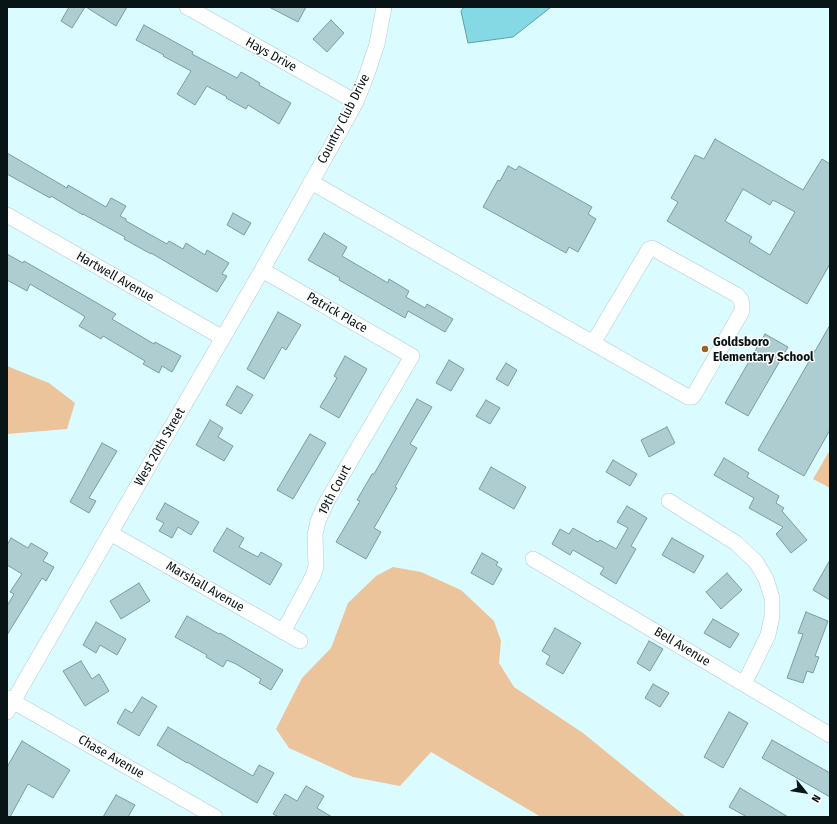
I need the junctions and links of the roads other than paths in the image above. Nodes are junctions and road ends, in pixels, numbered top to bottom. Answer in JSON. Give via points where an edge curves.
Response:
{"nodes":[{"id":1,"x":187,"y":7,"type":"edge"},
{"id":2,"x":384,"y":7,"type":"edge"},
{"id":3,"x":356,"y":102,"type":"junction"},
{"id":4,"x":311,"y":182,"type":"junction"},
{"id":5,"x":7,"y":215,"type":"edge"},
{"id":6,"x":262,"y":270,"type":"junction"},
{"id":7,"x":223,"y":338,"type":"junction"},
{"id":8,"x":592,"y":343,"type":"junction"},
{"id":9,"x":412,"y":356,"type":"joint"},
{"id":10,"x":669,"y":501,"type":"dead end"},
{"id":11,"x":110,"y":534,"type":"junction"},
{"id":12,"x":533,"y":559,"type":"dead end"},
{"id":13,"x":283,"y":632,"type":"junction"},
{"id":14,"x":300,"y":641,"type":"dead end"},
{"id":15,"x":744,"y":684,"type":"junction"},
{"id":16,"x":9,"y":703,"type":"edge"},
{"id":17,"x":830,"y":735,"type":"edge"},
{"id":18,"x":215,"y":817,"type":"edge"}],
"edges":[{"from":1,"to":3,"type":"street","name":"Hays Drive"},
{"from":2,"to":3,"type":"street","name":"Country Club Drive","via":[[377,44]]},
{"from":3,"to":4,"type":"street","name":"Country Club Drive"},
{"from":4,"to":6,"type":"street","name":"West 20th Street"},
{"from":4,"to":8,"type":"street"},
{"from":5,"to":7,"type":"street","name":"Hartwell Avenue"},
{"from":6,"to":7,"type":"street","name":"West 20th Street"},
{"from":6,"to":9,"type":"street","name":"Patrick Place"},
{"from":7,"to":11,"type":"street","name":"West 20th Street"},
{"from":8,"to":8,"type":"street","via":[[692,397],[742,311],[741,300],[737,295],[652,248],[649,249]]},
{"from":9,"to":13,"type":"street","name":"19th Court","via":[[326,500],[315,535],[316,566],[313,576]]},
{"from":10,"to":15,"type":"street","via":[[736,543],[756,562],[766,579],[772,598],[772,616],[768,635]]},
{"from":11,"to":13,"type":"street","name":"Marshall Avenue"},
{"from":11,"to":16,"type":"street","name":"West 20th Street"},
{"from":12,"to":15,"type":"street","name":"Bell Avenue"},
{"from":13,"to":14,"type":"street","name":"Marshall Avenue"},
{"from":15,"to":17,"type":"street","name":"Bell Avenue"},
{"from":16,"to":18,"type":"street","name":"Chase Avenue"}]}
